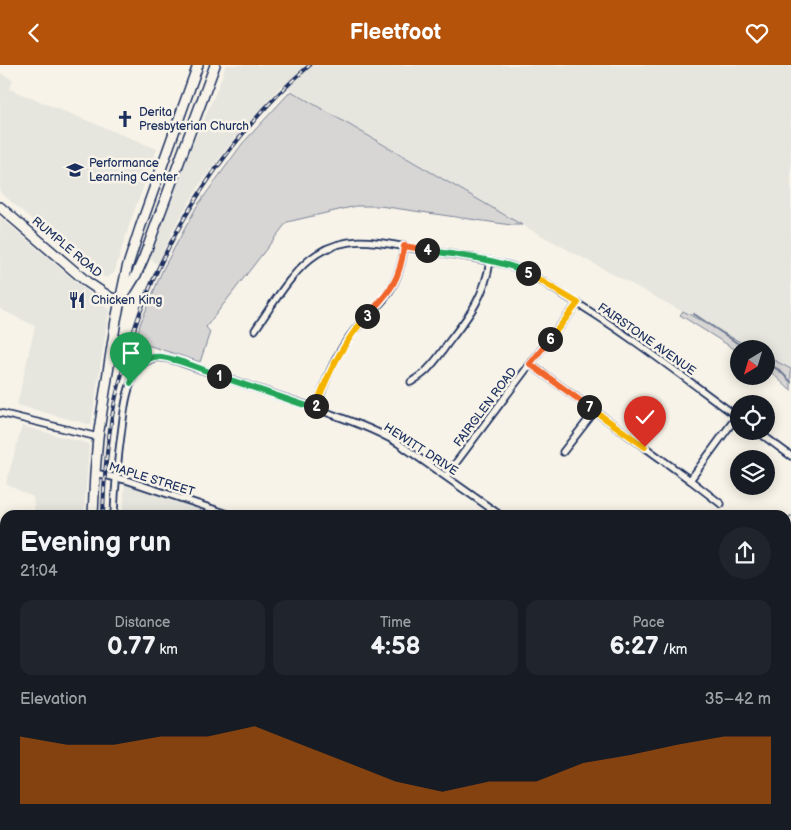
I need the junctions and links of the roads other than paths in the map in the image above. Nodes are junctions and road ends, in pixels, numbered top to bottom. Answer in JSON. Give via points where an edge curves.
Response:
{"nodes":[{"id":1,"x":198,"y":65,"type":"edge"},
{"id":2,"x":215,"y":65,"type":"edge"},
{"id":3,"x":178,"y":121,"type":"junction"},
{"id":4,"x":177,"y":167,"type":"junction"},
{"id":5,"x":0,"y":207,"type":"edge"},
{"id":6,"x":404,"y":246,"type":"junction"},
{"id":7,"x":490,"y":261,"type":"junction"},
{"id":8,"x":121,"y":300,"type":"junction"},
{"id":9,"x":578,"y":303,"type":"junction"},
{"id":10,"x":255,"y":330,"type":"dead end"},
{"id":11,"x":530,"y":364,"type":"junction"},
{"id":12,"x":411,"y":382,"type":"dead end"},
{"id":13,"x":316,"y":409,"type":"junction"},
{"id":14,"x":595,"y":411,"type":"junction"},
{"id":15,"x":730,"y":411,"type":"edge"},
{"id":16,"x":0,"y":413,"type":"edge"},
{"id":17,"x":730,"y":428,"type":"edge"},
{"id":18,"x":98,"y":437,"type":"junction"},
{"id":19,"x":769,"y":440,"type":"edge"},
{"id":20,"x":563,"y":452,"type":"dead end"},
{"id":21,"x":791,"y":456,"type":"edge"},
{"id":22,"x":95,"y":473,"type":"junction"},
{"id":23,"x":446,"y":476,"type":"junction"},
{"id":24,"x":116,"y":477,"type":"junction"},
{"id":25,"x":690,"y":481,"type":"junction"},
{"id":26,"x":721,"y":504,"type":"dead end"},
{"id":27,"x":93,"y":510,"type":"edge"},
{"id":28,"x":114,"y":510,"type":"edge"},
{"id":29,"x":216,"y":510,"type":"edge"},
{"id":30,"x":493,"y":510,"type":"edge"}],
"edges":[{"from":1,"to":3,"type":"main road"},
{"from":2,"to":4,"type":"main road"},
{"from":3,"to":4,"type":"main road","via":[[170,154],[170,160]]},
{"from":3,"to":8,"type":"main road","via":[[132,250]]},
{"from":4,"to":8,"type":"main road","via":[[144,257]]},
{"from":5,"to":8,"type":"main road","name":"RUMPLE ROAD","via":[[87,282],[111,298]]},
{"from":6,"to":7,"type":"street","name":"FAIRSTONE AVENUE"},
{"from":6,"to":10,"type":"street","name":"FAIRSTONE AVENUE","via":[[355,241],[317,253],[289,281]]},
{"from":6,"to":13,"type":"street","via":[[394,284],[349,338],[329,372]]},
{"from":7,"to":9,"type":"street","name":"FAIRSTONE AVENUE","via":[[524,271]]},
{"from":7,"to":12,"type":"street","via":[[480,298],[463,325],[428,369]]},
{"from":8,"to":18,"type":"main road"},
{"from":9,"to":11,"type":"street","name":"FAIRGLEN ROAD"},
{"from":9,"to":15,"type":"street","name":"FAIRSTONE AVENUE"},
{"from":11,"to":14,"type":"street"},
{"from":11,"to":23,"type":"street","name":"FAIRGLEN ROAD"},
{"from":13,"to":23,"type":"street","name":"HEWITT DRIVE","via":[[382,433]]},
{"from":13,"to":24,"type":"street","name":"HEWITT DRIVE","via":[[177,361],[154,357],[139,369],[131,383]]},
{"from":14,"to":20,"type":"street"},
{"from":14,"to":25,"type":"street"},
{"from":16,"to":18,"type":"street"},
{"from":17,"to":25,"type":"street"},
{"from":18,"to":22,"type":"main road"},
{"from":19,"to":21,"type":"street"},
{"from":22,"to":24,"type":"street","name":"MAPLE STREET"},
{"from":22,"to":27,"type":"main road"},
{"from":23,"to":30,"type":"street","name":"HEWITT DRIVE"},
{"from":24,"to":28,"type":"street"},
{"from":24,"to":29,"type":"street","name":"MAPLE STREET"},
{"from":25,"to":26,"type":"street"}]}
